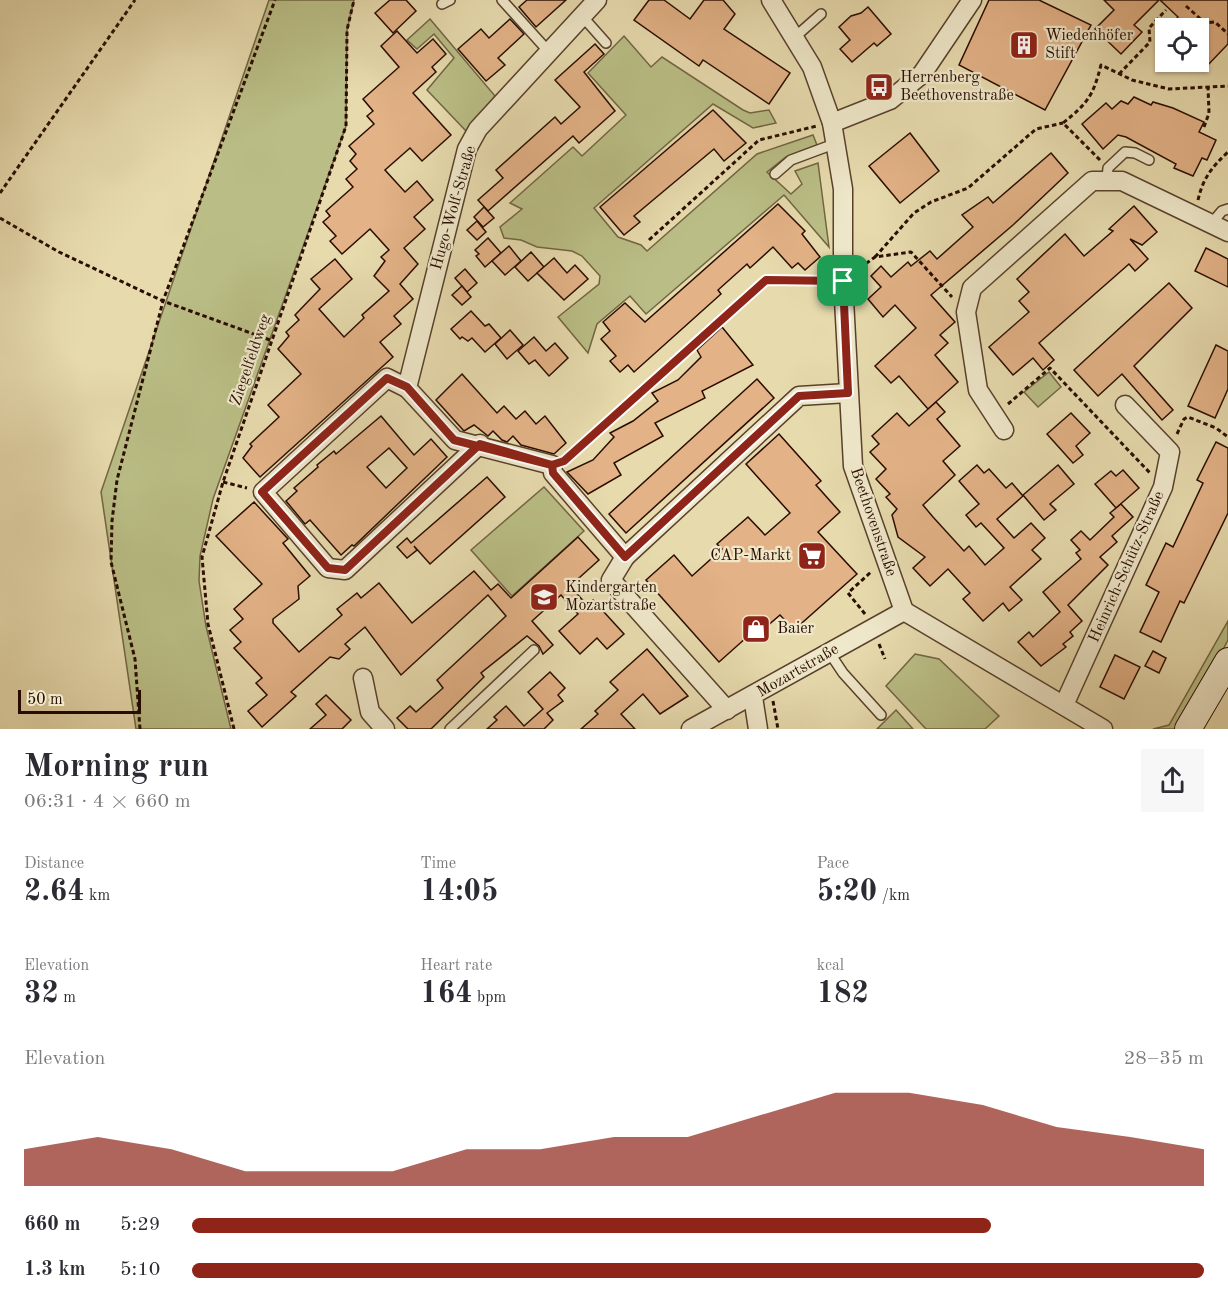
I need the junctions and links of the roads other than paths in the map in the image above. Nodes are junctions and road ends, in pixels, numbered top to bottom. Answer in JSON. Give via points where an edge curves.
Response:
{"nodes":[{"id":1,"x":502,"y":0,"type":"edge"},
{"id":2,"x":597,"y":0,"type":"edge"},
{"id":3,"x":771,"y":0,"type":"edge"},
{"id":4,"x":972,"y":0,"type":"edge"},
{"id":5,"x":821,"y":14,"type":"dead end"},
{"id":6,"x":582,"y":16,"type":"junction"},
{"id":7,"x":795,"y":37,"type":"junction"},
{"id":8,"x":606,"y":43,"type":"dead end"},
{"id":9,"x":549,"y":52,"type":"junction"},
{"id":10,"x":832,"y":123,"type":"junction"},
{"id":11,"x":834,"y":144,"type":"junction"},
{"id":12,"x":1149,"y":160,"type":"dead end"},
{"id":13,"x":1107,"y":173,"type":"junction"},
{"id":14,"x":775,"y":174,"type":"dead end"},
{"id":15,"x":1228,"y":208,"type":"edge"},
{"id":16,"x":1203,"y":220,"type":"junction"},
{"id":17,"x":1228,"y":232,"type":"edge"},
{"id":18,"x":407,"y":387,"type":"junction"},
{"id":19,"x":848,"y":393,"type":"junction"},
{"id":20,"x":1125,"y":405,"type":"dead end"},
{"id":21,"x":999,"y":423,"type":"road end"},
{"id":22,"x":480,"y":444,"type":"junction"},
{"id":23,"x":625,"y":557,"type":"junction"},
{"id":24,"x":904,"y":611,"type":"junction"},
{"id":25,"x":534,"y":650,"type":"dead end"},
{"id":26,"x":830,"y":652,"type":"junction"},
{"id":27,"x":1228,"y":661,"type":"edge"},
{"id":28,"x":363,"y":678,"type":"dead end"},
{"id":29,"x":761,"y":692,"type":"junction"},
{"id":30,"x":1064,"y":705,"type":"junction"},
{"id":31,"x":727,"y":710,"type":"junction"},
{"id":32,"x":881,"y":715,"type":"dead end"},
{"id":33,"x":385,"y":729,"type":"edge"},
{"id":34,"x":450,"y":729,"type":"edge"},
{"id":35,"x":691,"y":729,"type":"edge"},
{"id":36,"x":758,"y":729,"type":"edge"},
{"id":37,"x":1103,"y":729,"type":"edge"},
{"id":38,"x":1188,"y":729,"type":"edge"}],
"edges":[{"from":1,"to":9,"type":"lane"},
{"from":2,"to":6,"type":"street","name":"Hugo-Wolf-Straße"},
{"from":3,"to":7,"type":"street","name":"Beethovenstraße"},
{"from":4,"to":10,"type":"street","via":[[922,74],[890,100]]},
{"from":5,"to":7,"type":"lane"},
{"from":6,"to":8,"type":"lane"},
{"from":6,"to":9,"type":"street","name":"Hugo-Wolf-Straße"},
{"from":7,"to":10,"type":"street","name":"Beethovenstraße","via":[[812,67]]},
{"from":9,"to":18,"type":"street","name":"Hugo-Wolf-Straße","via":[[478,129],[467,149]]},
{"from":10,"to":11,"type":"street","name":"Beethovenstraße"},
{"from":11,"to":14,"type":"lane","via":[[791,160]]},
{"from":11,"to":19,"type":"street","name":"Beethovenstraße","via":[[843,189]]},
{"from":12,"to":13,"type":"lane","via":[[1125,152]]},
{"from":13,"to":16,"type":"street"},
{"from":13,"to":21,"type":"street","via":[[1092,181],[972,288],[966,312],[978,390]]},
{"from":15,"to":16,"type":"lane"},
{"from":16,"to":17,"type":"street"},
{"from":18,"to":22,"type":"street","via":[[454,440]]},
{"from":18,"to":22,"type":"street","via":[[387,378],[262,492],[328,568],[345,570]]},
{"from":19,"to":23,"type":"street","via":[[799,396]]},
{"from":19,"to":24,"type":"street","name":"Beethovenstraße","via":[[853,466]]},
{"from":20,"to":30,"type":"street","name":"Heinrich-Schütz-Straße","via":[[1170,452],[1163,487]]},
{"from":22,"to":23,"type":"street","via":[[553,469]]},
{"from":23,"to":31,"type":"street","via":[[611,580]]},
{"from":24,"to":26,"type":"street","name":"Mozartstraße"},
{"from":24,"to":30,"type":"street"},
{"from":25,"to":34,"type":"lane"},
{"from":26,"to":29,"type":"street","name":"Mozartstraße"},
{"from":26,"to":32,"type":"lane","via":[[843,673]]},
{"from":27,"to":38,"type":"main road"},
{"from":28,"to":33,"type":"street","via":[[370,712]]},
{"from":29,"to":31,"type":"street","name":"Mozartstraße"},
{"from":29,"to":36,"type":"street"},
{"from":30,"to":37,"type":"street"},
{"from":31,"to":35,"type":"street","name":"Mozartstraße"}]}
